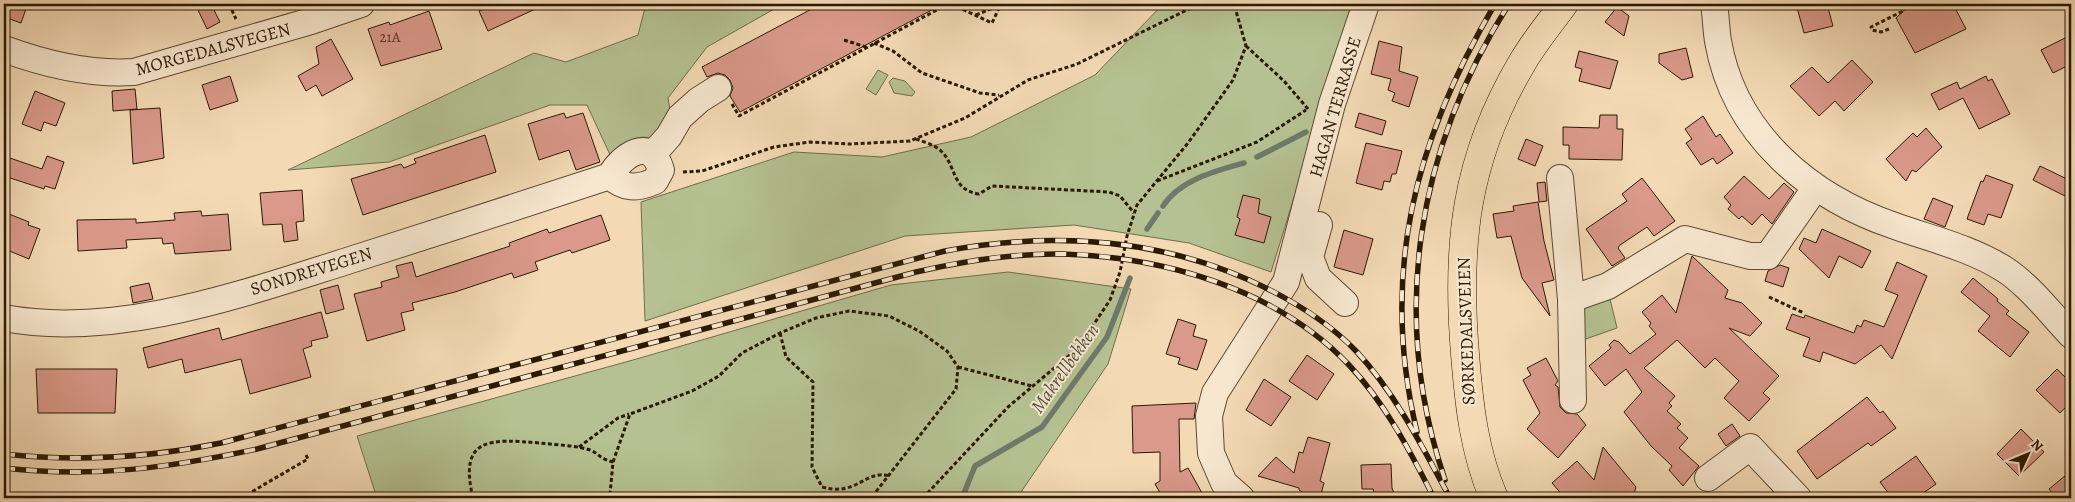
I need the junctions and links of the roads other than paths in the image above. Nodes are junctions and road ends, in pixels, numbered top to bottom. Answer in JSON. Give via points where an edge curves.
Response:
{"nodes":[{"id":1,"x":362,"y":4,"type":"edge"},
{"id":2,"x":1366,"y":4,"type":"edge"},
{"id":3,"x":1564,"y":4,"type":"edge"},
{"id":4,"x":1714,"y":4,"type":"edge"},
{"id":5,"x":4,"y":49,"type":"edge"},
{"id":6,"x":718,"y":88,"type":"road end"},
{"id":7,"x":1560,"y":178,"type":"dead end"},
{"id":8,"x":1816,"y":187,"type":"junction"},
{"id":9,"x":1306,"y":212,"type":"junction"},
{"id":10,"x":1571,"y":299,"type":"junction"},
{"id":11,"x":1345,"y":303,"type":"dead end"},
{"id":12,"x":4,"y":318,"type":"edge"},
{"id":13,"x":2071,"y":335,"type":"edge"},
{"id":14,"x":1573,"y":400,"type":"dead end"},
{"id":15,"x":1708,"y":478,"type":"dead end"},
{"id":16,"x":1240,"y":498,"type":"edge"},
{"id":17,"x":1494,"y":498,"type":"edge"},
{"id":18,"x":1798,"y":498,"type":"edge"}],
"edges":[{"from":1,"to":5,"type":"street","name":"MORGEDALSVEGEN","via":[[134,72],[84,70],[27,58]]},
{"from":2,"to":9,"type":"street","name":"HAGAN TERRASSE","via":[[1320,106]]},
{"from":3,"to":17,"type":"main road","name":"SØRKEDALSVEIEN","via":[[1524,60],[1495,116],[1479,159],[1465,220],[1462,302],[1470,413],[1480,462]]},
{"from":4,"to":8,"type":"street","via":[[1721,53],[1732,91],[1743,112],[1772,151]]},
{"from":6,"to":12,"type":"street","name":"SONDREVEGEN","via":[[698,100],[680,117],[656,164],[655,181],[633,187],[619,184],[610,176],[406,242],[203,303],[147,316],[48,322]]},
{"from":7,"to":10,"type":"street"},
{"from":8,"to":10,"type":"street","via":[[1768,256],[1750,256],[1685,239],[1608,286]]},
{"from":8,"to":13,"type":"street","via":[[1856,211],[1976,254],[2005,269]]},
{"from":9,"to":11,"type":"street","via":[[1321,216],[1310,257],[1318,278]]},
{"from":9,"to":16,"type":"street","name":"HAGAN TERRASSE","via":[[1286,282],[1215,393],[1209,416],[1211,453],[1224,483]]},
{"from":10,"to":14,"type":"street"},
{"from":15,"to":18,"type":"street","via":[[1750,447]]}]}
